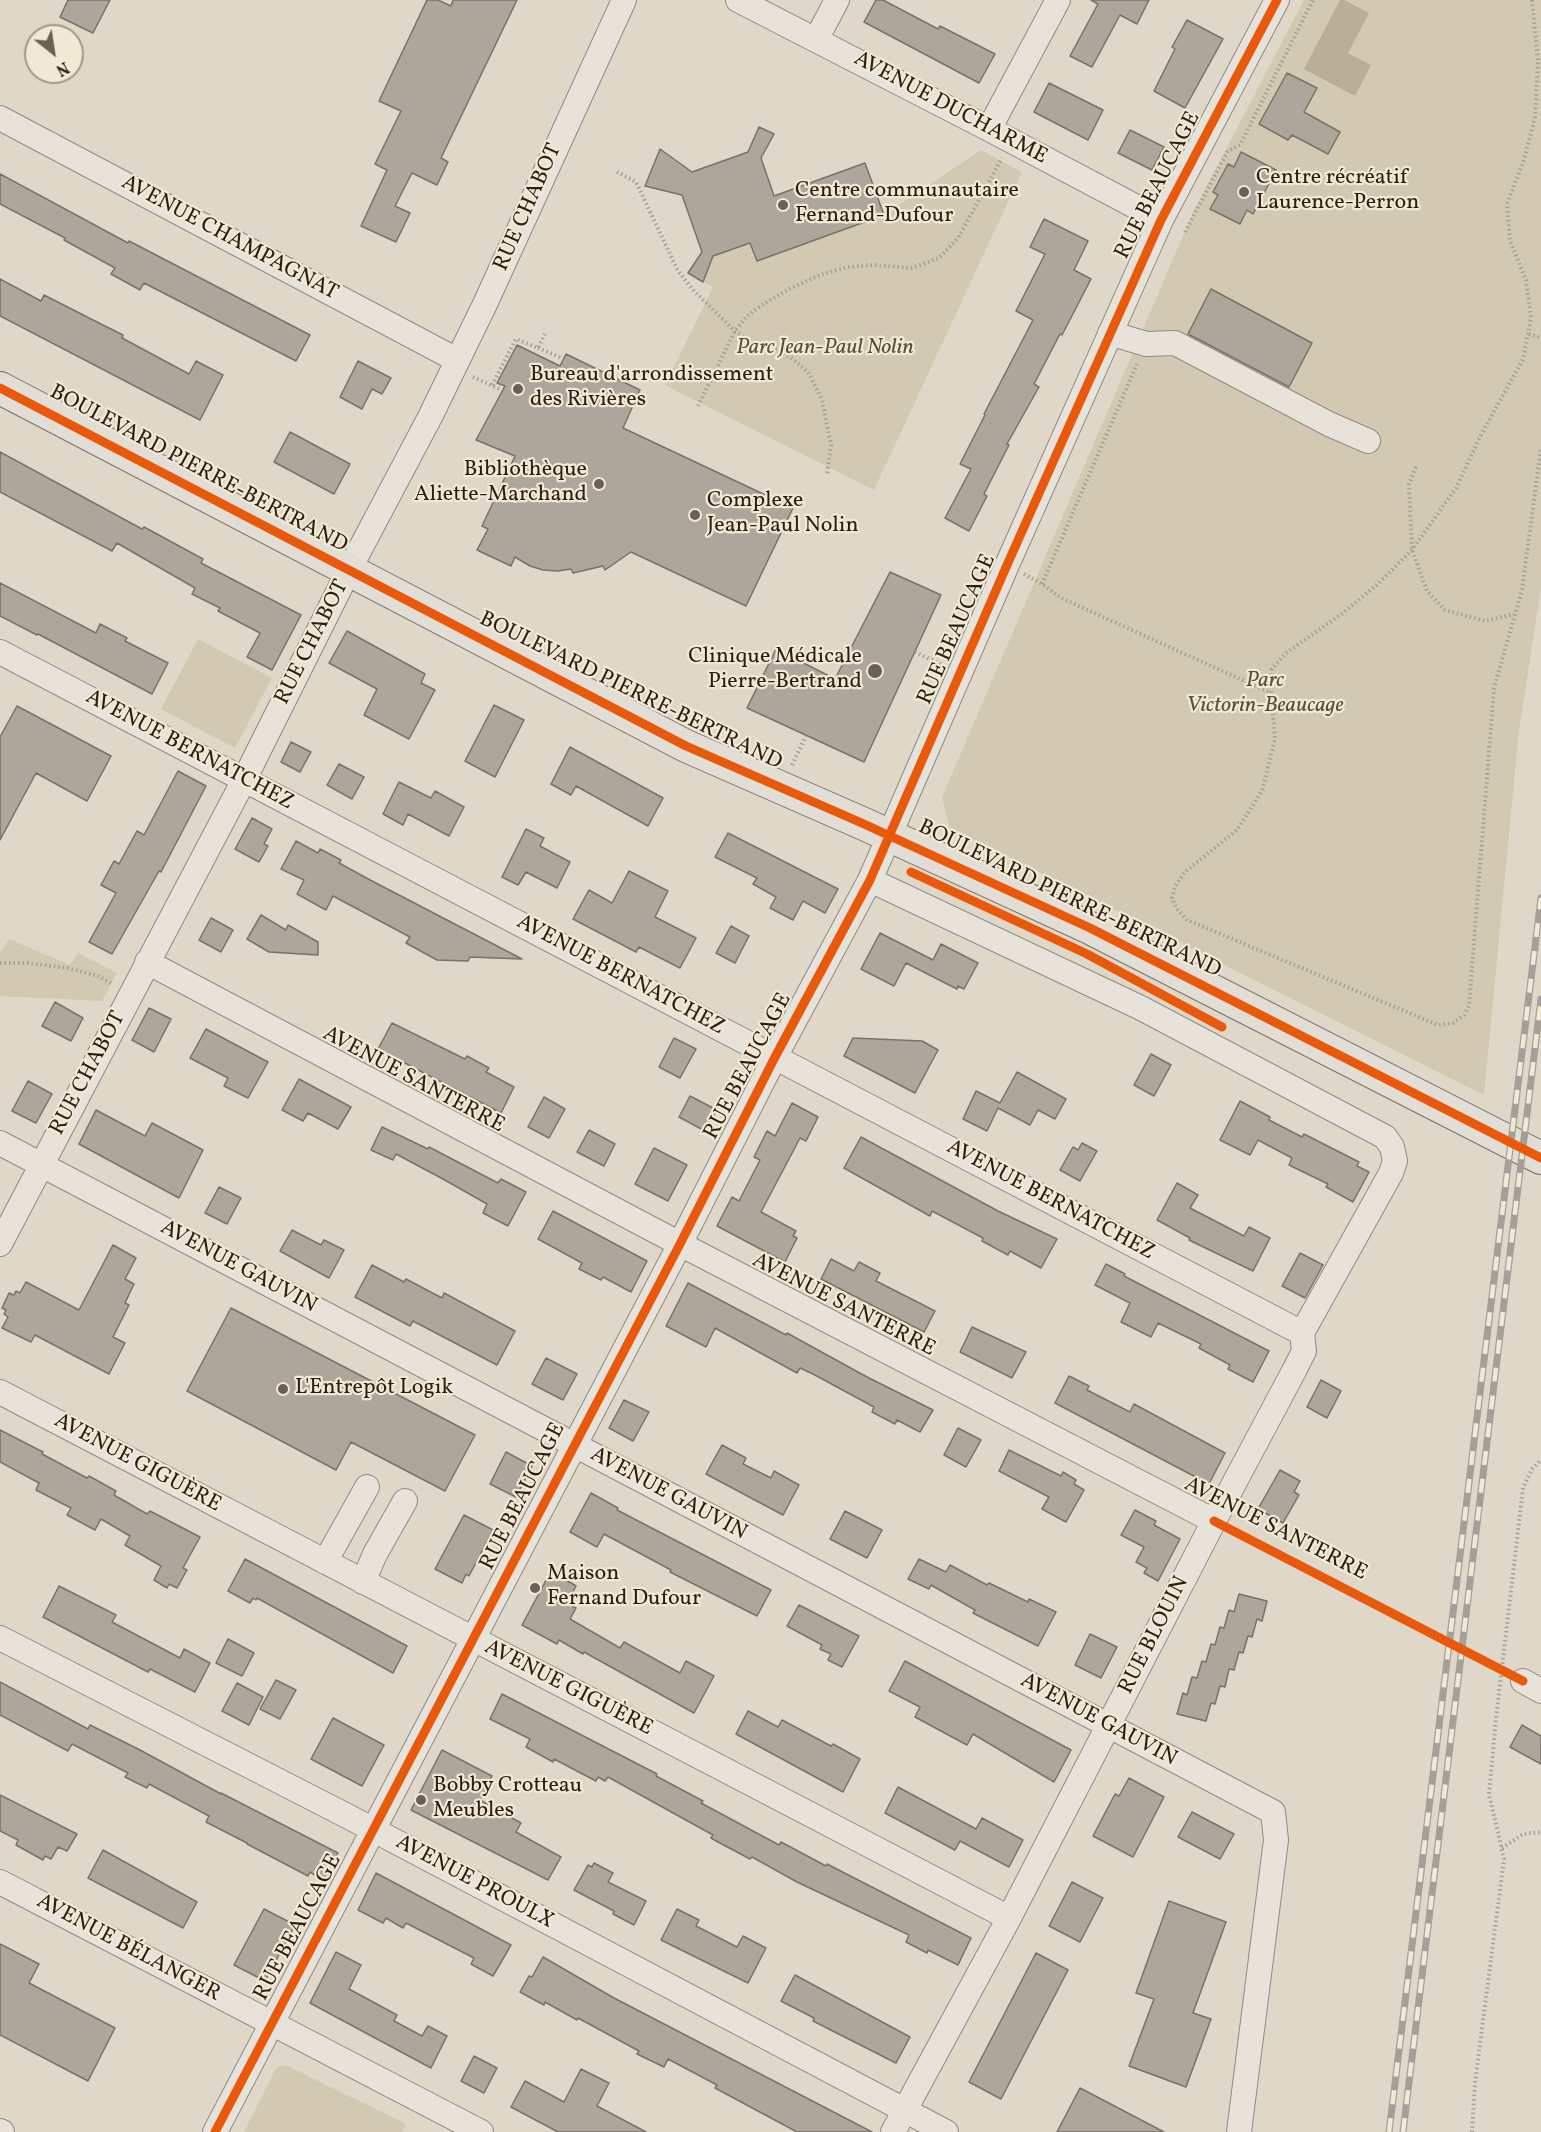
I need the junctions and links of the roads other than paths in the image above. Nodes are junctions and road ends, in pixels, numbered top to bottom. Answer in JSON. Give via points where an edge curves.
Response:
{"nodes":[{"id":1,"x":624,"y":0,"type":"edge"},
{"id":2,"x":738,"y":0,"type":"edge"},
{"id":3,"x":837,"y":0,"type":"edge"},
{"id":4,"x":1058,"y":0,"type":"edge"},
{"id":5,"x":1277,"y":0,"type":"edge"},
{"id":6,"x":816,"y":40,"type":"junction"},
{"id":7,"x":0,"y":118,"type":"edge"},
{"id":8,"x":989,"y":129,"type":"junction"},
{"id":9,"x":1161,"y":220,"type":"junction"},
{"id":10,"x":1110,"y":333,"type":"junction"},
{"id":11,"x":465,"y":368,"type":"junction"},
{"id":12,"x":0,"y":388,"type":"edge"},
{"id":13,"x":1368,"y":441,"type":"dead end"},
{"id":14,"x":349,"y":570,"type":"junction"},
{"id":15,"x":0,"y":652,"type":"edge"},
{"id":16,"x":244,"y":780,"type":"junction"},
{"id":17,"x":889,"y":836,"type":"junction"},
{"id":18,"x":870,"y":880,"type":"junction"},
{"id":19,"x":147,"y":962,"type":"junction"},
{"id":20,"x":775,"y":1057,"type":"junction"},
{"id":21,"x":0,"y":1143,"type":"edge"},
{"id":22,"x":1541,"y":1158,"type":"edge"},
{"id":23,"x":42,"y":1164,"type":"junction"},
{"id":24,"x":0,"y":1244,"type":"edge"},
{"id":25,"x":680,"y":1244,"type":"junction"},
{"id":26,"x":1302,"y":1334,"type":"junction"},
{"id":27,"x":0,"y":1392,"type":"edge"},
{"id":28,"x":573,"y":1445,"type":"junction"},
{"id":29,"x":367,"y":1486,"type":"dead end"},
{"id":30,"x":405,"y":1501,"type":"dead end"},
{"id":31,"x":1214,"y":1521,"type":"junction"},
{"id":32,"x":326,"y":1562,"type":"junction"},
{"id":33,"x":363,"y":1582,"type":"junction"},
{"id":34,"x":0,"y":1638,"type":"edge"},
{"id":35,"x":472,"y":1639,"type":"junction"},
{"id":36,"x":1108,"y":1726,"type":"junction"},
{"id":37,"x":373,"y":1830,"type":"junction"},
{"id":38,"x":0,"y":1882,"type":"edge"},
{"id":39,"x":1009,"y":1918,"type":"junction"},
{"id":40,"x":271,"y":2024,"type":"junction"},
{"id":41,"x":904,"y":2110,"type":"junction"},
{"id":42,"x":215,"y":2132,"type":"edge"},
{"id":43,"x":481,"y":2132,"type":"edge"},
{"id":44,"x":893,"y":2132,"type":"edge"},
{"id":45,"x":946,"y":2132,"type":"edge"},
{"id":46,"x":1239,"y":2132,"type":"edge"}],
"edges":[{"from":1,"to":11,"type":"street","name":"RUE CHABOT","via":[[520,225]]},
{"from":2,"to":6,"type":"street","name":"AVENUE DUCHARME"},
{"from":3,"to":6,"type":"street"},
{"from":4,"to":8,"type":"street"},
{"from":5,"to":9,"type":"street","name":"RUE BEAUCAGE"},
{"from":6,"to":8,"type":"street","name":"AVENUE DUCHARME"},
{"from":7,"to":11,"type":"street","name":"AVENUE CHAMPAGNAT"},
{"from":8,"to":9,"type":"street","name":"AVENUE DUCHARME"},
{"from":9,"to":10,"type":"street","name":"RUE BEAUCAGE"},
{"from":10,"to":13,"type":"street","via":[[1146,344],[1175,343]]},
{"from":10,"to":17,"type":"street","name":"RUE BEAUCAGE"},
{"from":11,"to":14,"type":"street","name":"RUE CHABOT","via":[[430,417]]},
{"from":12,"to":14,"type":"main road","name":"BOULEVARD PIERRE-BERTRAND"},
{"from":14,"to":16,"type":"street","name":"RUE CHABOT"},
{"from":14,"to":17,"type":"main road","name":"BOULEVARD PIERRE-BERTRAND","via":[[686,746]]},
{"from":15,"to":16,"type":"street","name":"AVENUE BERNATCHEZ"},
{"from":16,"to":19,"type":"street","name":"RUE CHABOT"},
{"from":16,"to":20,"type":"street","name":"AVENUE BERNATCHEZ"},
{"from":17,"to":18,"type":"street","name":"RUE BEAUCAGE"},
{"from":17,"to":22,"type":"main road","name":"BOULEVARD PIERRE-BERTRAND","via":[[1090,928]]},
{"from":18,"to":20,"type":"street","name":"RUE BEAUCAGE"},
{"from":18,"to":26,"type":"street","name":"RUE BLOUIN","via":[[1142,1008],[1385,1137],[1395,1161],[1391,1173]]},
{"from":19,"to":23,"type":"street","name":"RUE CHABOT"},
{"from":19,"to":25,"type":"street","name":"AVENUE SANTERRE"},
{"from":20,"to":25,"type":"street","name":"RUE BEAUCAGE"},
{"from":20,"to":26,"type":"street","name":"AVENUE BERNATCHEZ"},
{"from":21,"to":23,"type":"street","name":"AVENUE GAUVIN"},
{"from":23,"to":24,"type":"street","name":"RUE CHABOT"},
{"from":23,"to":28,"type":"street","name":"AVENUE GAUVIN"},
{"from":25,"to":28,"type":"street","name":"RUE BEAUCAGE"},
{"from":25,"to":31,"type":"street","name":"AVENUE SANTERRE"},
{"from":26,"to":31,"type":"street","name":"RUE BLOUIN","via":[[1304,1351],[1296,1369]]},
{"from":27,"to":32,"type":"street","name":"AVENUE GIGUÈRE"},
{"from":28,"to":35,"type":"street","name":"RUE BEAUCAGE"},
{"from":28,"to":36,"type":"street","name":"AVENUE GAUVIN"},
{"from":29,"to":32,"type":"street"},
{"from":30,"to":33,"type":"street"},
{"from":31,"to":36,"type":"street","name":"RUE BLOUIN"},
{"from":32,"to":33,"type":"street","name":"AVENUE GIGUÈRE"},
{"from":33,"to":35,"type":"street","name":"AVENUE GIGUÈRE"},
{"from":34,"to":37,"type":"street","name":"AVENUE PROULX"},
{"from":35,"to":37,"type":"street","name":"RUE BEAUCAGE"},
{"from":35,"to":39,"type":"street","name":"AVENUE GIGUÈRE"},
{"from":36,"to":39,"type":"street","name":"RUE BLOUIN"},
{"from":36,"to":46,"type":"street","name":"AVENUE GAUVIN","via":[[1273,1812],[1276,1840]]},
{"from":37,"to":40,"type":"street","name":"RUE BEAUCAGE"},
{"from":37,"to":41,"type":"street","name":"AVENUE PROULX"},
{"from":38,"to":40,"type":"street","name":"AVENUE BÉLANGER"},
{"from":39,"to":41,"type":"street","name":"RUE BLOUIN"},
{"from":40,"to":42,"type":"street","name":"RUE BEAUCAGE"},
{"from":40,"to":43,"type":"street","name":"AVENUE BÉLANGER"},
{"from":41,"to":44,"type":"street","name":"RUE BLOUIN"},
{"from":41,"to":45,"type":"street","name":"AVENUE PROULX"}]}
